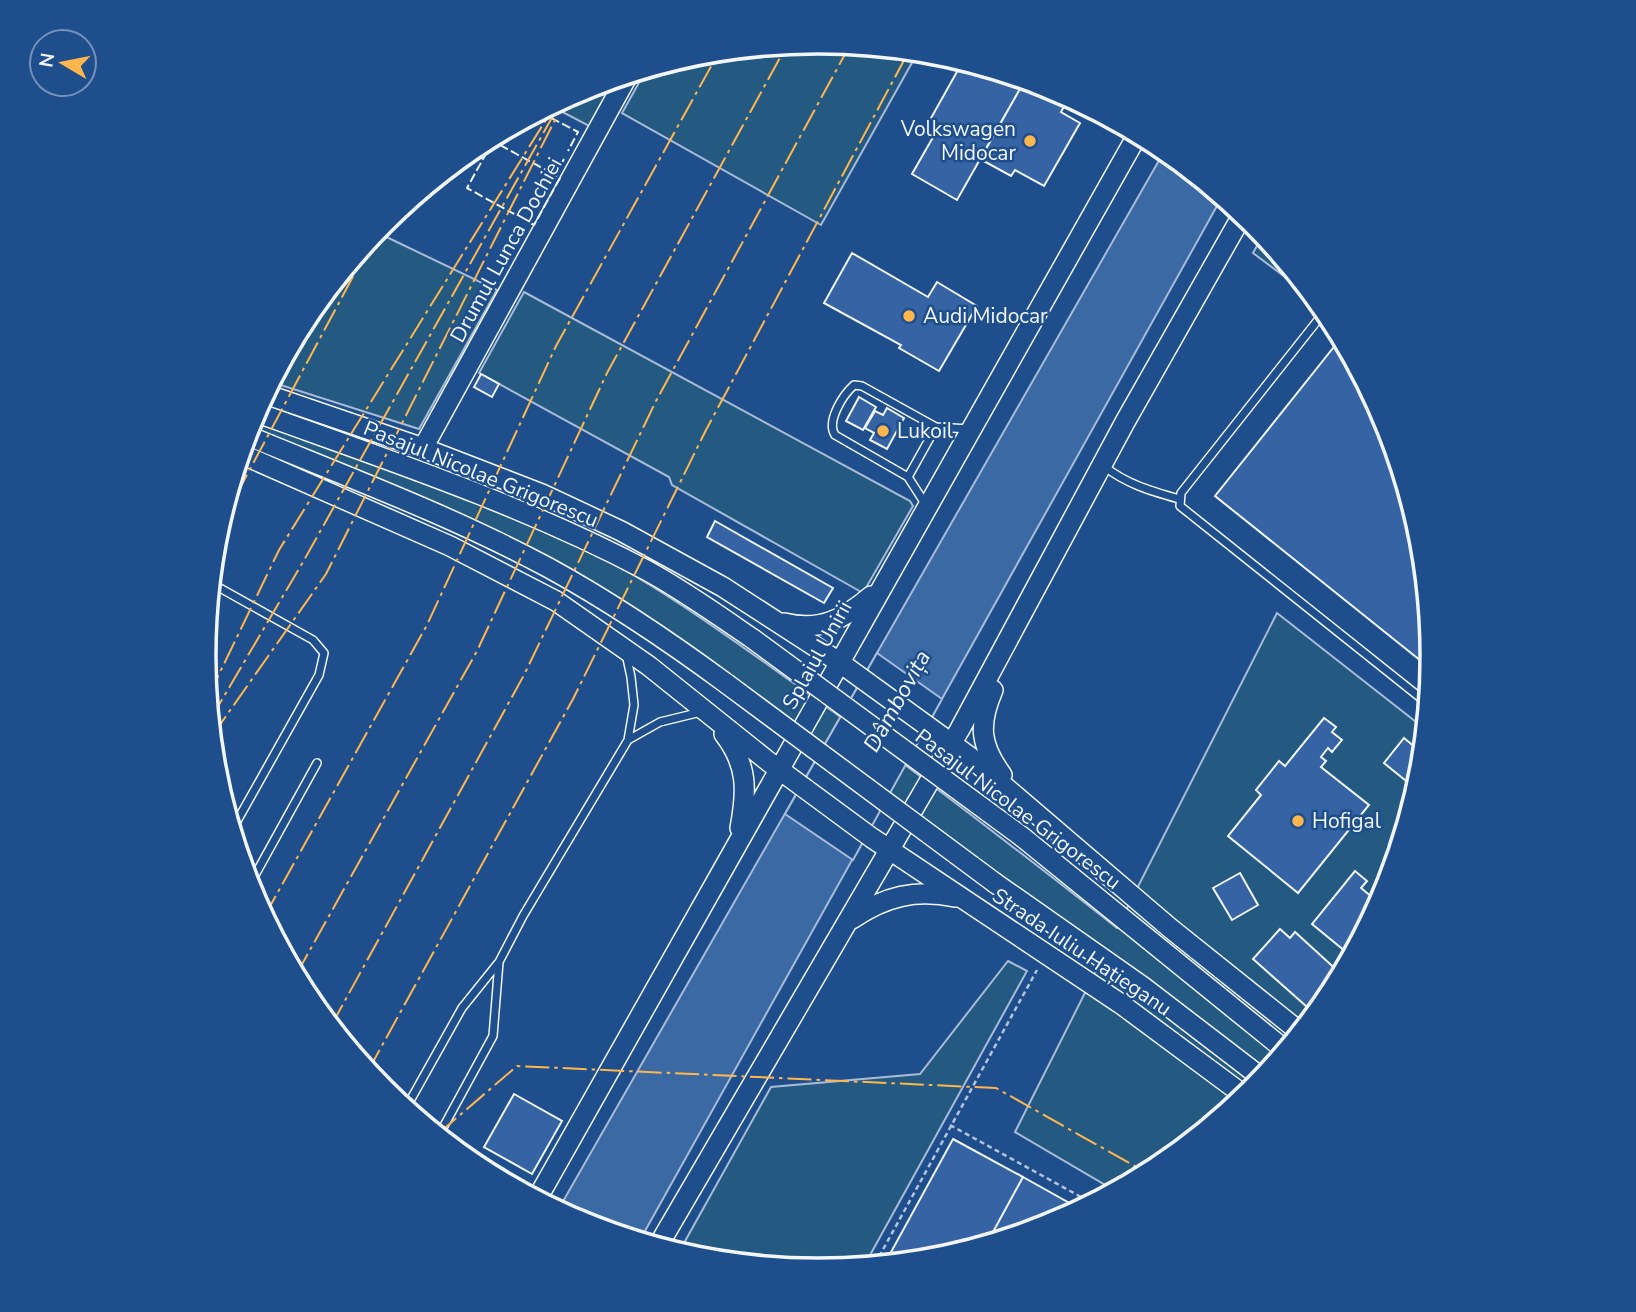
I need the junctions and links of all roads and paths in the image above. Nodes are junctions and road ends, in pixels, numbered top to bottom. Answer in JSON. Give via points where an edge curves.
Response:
{"nodes":[{"id":1,"x":621,"y":87,"type":"edge"},
{"id":2,"x":1133,"y":144,"type":"edge"},
{"id":3,"x":1237,"y":224,"type":"edge"},
{"id":4,"x":1317,"y":321,"type":"edge"},
{"id":5,"x":275,"y":397,"type":"edge"},
{"id":6,"x":267,"y":416,"type":"edge"},
{"id":7,"x":936,"y":427,"type":"junction"},
{"id":8,"x":970,"y":429,"type":"junction"},
{"id":9,"x":257,"y":440,"type":"edge"},
{"id":10,"x":423,"y":448,"type":"junction"},
{"id":11,"x":250,"y":458,"type":"edge"},
{"id":12,"x":1102,"y":465,"type":"junction"},
{"id":13,"x":908,"y":477,"type":"junction"},
{"id":14,"x":1179,"y":499,"type":"junction"},
{"id":15,"x":926,"y":505,"type":"junction"},
{"id":16,"x":220,"y":588,"type":"edge"},
{"id":17,"x":880,"y":589,"type":"junction"},
{"id":18,"x":776,"y":621,"type":"junction"},
{"id":19,"x":1010,"y":639,"type":"junction"},
{"id":20,"x":624,"y":647,"type":"junction"},
{"id":21,"x":839,"y":662,"type":"junction"},
{"id":22,"x":1418,"y":696,"type":"edge"},
{"id":23,"x":706,"y":712,"type":"junction"},
{"id":24,"x":628,"y":740,"type":"junction"},
{"id":25,"x":952,"y":743,"type":"junction"},
{"id":26,"x":317,"y":763,"type":"dead end"},
{"id":27,"x":778,"y":769,"type":"junction"},
{"id":28,"x":1016,"y":794,"type":"junction"},
{"id":29,"x":239,"y":818,"type":"edge"},
{"id":30,"x":737,"y":843,"type":"junction"},
{"id":31,"x":890,"y":851,"type":"junction"},
{"id":32,"x":257,"y":872,"type":"edge"},
{"id":33,"x":960,"y":898,"type":"junction"},
{"id":34,"x":848,"y":922,"type":"junction"},
{"id":35,"x":1046,"y":954,"type":"junction"},
{"id":36,"x":499,"y":962,"type":"junction"},
{"id":37,"x":1292,"y":1026,"type":"edge"},
{"id":38,"x":1278,"y":1043,"type":"edge"},
{"id":39,"x":1253,"y":1071,"type":"edge"},
{"id":40,"x":1236,"y":1089,"type":"edge"},
{"id":41,"x":411,"y":1099,"type":"edge"},
{"id":42,"x":950,"y":1125,"type":"junction"},
{"id":43,"x":444,"y":1127,"type":"edge"},
{"id":44,"x":542,"y":1190,"type":"edge"},
{"id":45,"x":1081,"y":1197,"type":"edge"},
{"id":46,"x":663,"y":1237,"type":"edge"},
{"id":47,"x":880,"y":1254,"type":"edge"}],
"edges":[{"from":1,"to":10,"type":"main road","name":"Drumul Lunca Dochiei"},
{"from":2,"to":8,"type":"main road","name":"Splaiul Unirii"},
{"from":3,"to":12,"type":"main road"},
{"from":4,"to":14,"type":"lane"},
{"from":5,"to":10,"type":"main road"},
{"from":6,"to":38,"type":"main road","name":"Pasajul Nicolae Grigorescu","bridge":true,"via":[[455,484],[563,529],[667,582],[753,639],[1021,836]]},
{"from":7,"to":8,"type":"lane"},
{"from":7,"to":13,"type":"lane"},
{"from":7,"to":13,"type":"lane","via":[[862,386],[848,390],[832,422],[835,435]]},
{"from":8,"to":15,"type":"main road","name":"Splaiul Unirii"},
{"from":9,"to":39,"type":"main road","bridge":true,"via":[[420,507],[527,557],[608,603],[727,684]]},
{"from":10,"to":18,"type":"main road","via":[[609,525]]},
{"from":11,"to":20,"type":"main road","via":[[497,568]]},
{"from":12,"to":14,"type":"lane","via":[[1138,487]]},
{"from":12,"to":19,"type":"main road"},
{"from":13,"to":15,"type":"lane"},
{"from":14,"to":22,"type":"lane","via":[[1180,506]]},
{"from":15,"to":17,"type":"main road","name":"Splaiul Unirii"},
{"from":16,"to":29,"type":"lane","via":[[313,640],[324,653],[319,675]]},
{"from":17,"to":18,"type":"main road","via":[[847,615],[824,625]]},
{"from":17,"to":21,"type":"main road","name":"Splaiul Unirii"},
{"from":18,"to":21,"type":"main road"},
{"from":19,"to":25,"type":"main road"},
{"from":19,"to":28,"type":"main road","via":[[987,704],[983,733],[989,754]]},
{"from":20,"to":23,"type":"main road"},
{"from":20,"to":24,"type":"lane","via":[[634,705]]},
{"from":21,"to":25,"type":"main road"},
{"from":21,"to":27,"type":"main road","name":"Splaiul Unirii"},
{"from":23,"to":24,"type":"lane","via":[[660,722]]},
{"from":23,"to":27,"type":"main road","name":"Strada Iuliu Hațieganu"},
{"from":23,"to":30,"type":"main road","via":[[742,765]]},
{"from":24,"to":36,"type":"lane"},
{"from":25,"to":28,"type":"main road"},
{"from":25,"to":31,"type":"main road"},
{"from":26,"to":32,"type":"lane"},
{"from":27,"to":30,"type":"main road","name":"Splaiul Unirii"},
{"from":27,"to":31,"type":"main road","name":"Strada Iuliu Hațieganu"},
{"from":28,"to":37,"type":"main road","via":[[1152,913]]},
{"from":30,"to":44,"type":"main road","name":"Splaiul Unirii"},
{"from":31,"to":33,"type":"main road","name":"Strada Iuliu Hațieganu"},
{"from":31,"to":34,"type":"main road"},
{"from":33,"to":34,"type":"main road","via":[[931,893],[901,895]]},
{"from":33,"to":35,"type":"main road","name":"Strada Iuliu Hațieganu"},
{"from":34,"to":46,"type":"main road"},
{"from":35,"to":40,"type":"main road","name":"Strada Iuliu Hațieganu"},
{"from":35,"to":42,"type":"path"},
{"from":36,"to":41,"type":"lane","via":[[462,1008]]},
{"from":36,"to":43,"type":"lane","via":[[493,1036]]},
{"from":42,"to":45,"type":"path"},
{"from":42,"to":47,"type":"path"}]}
